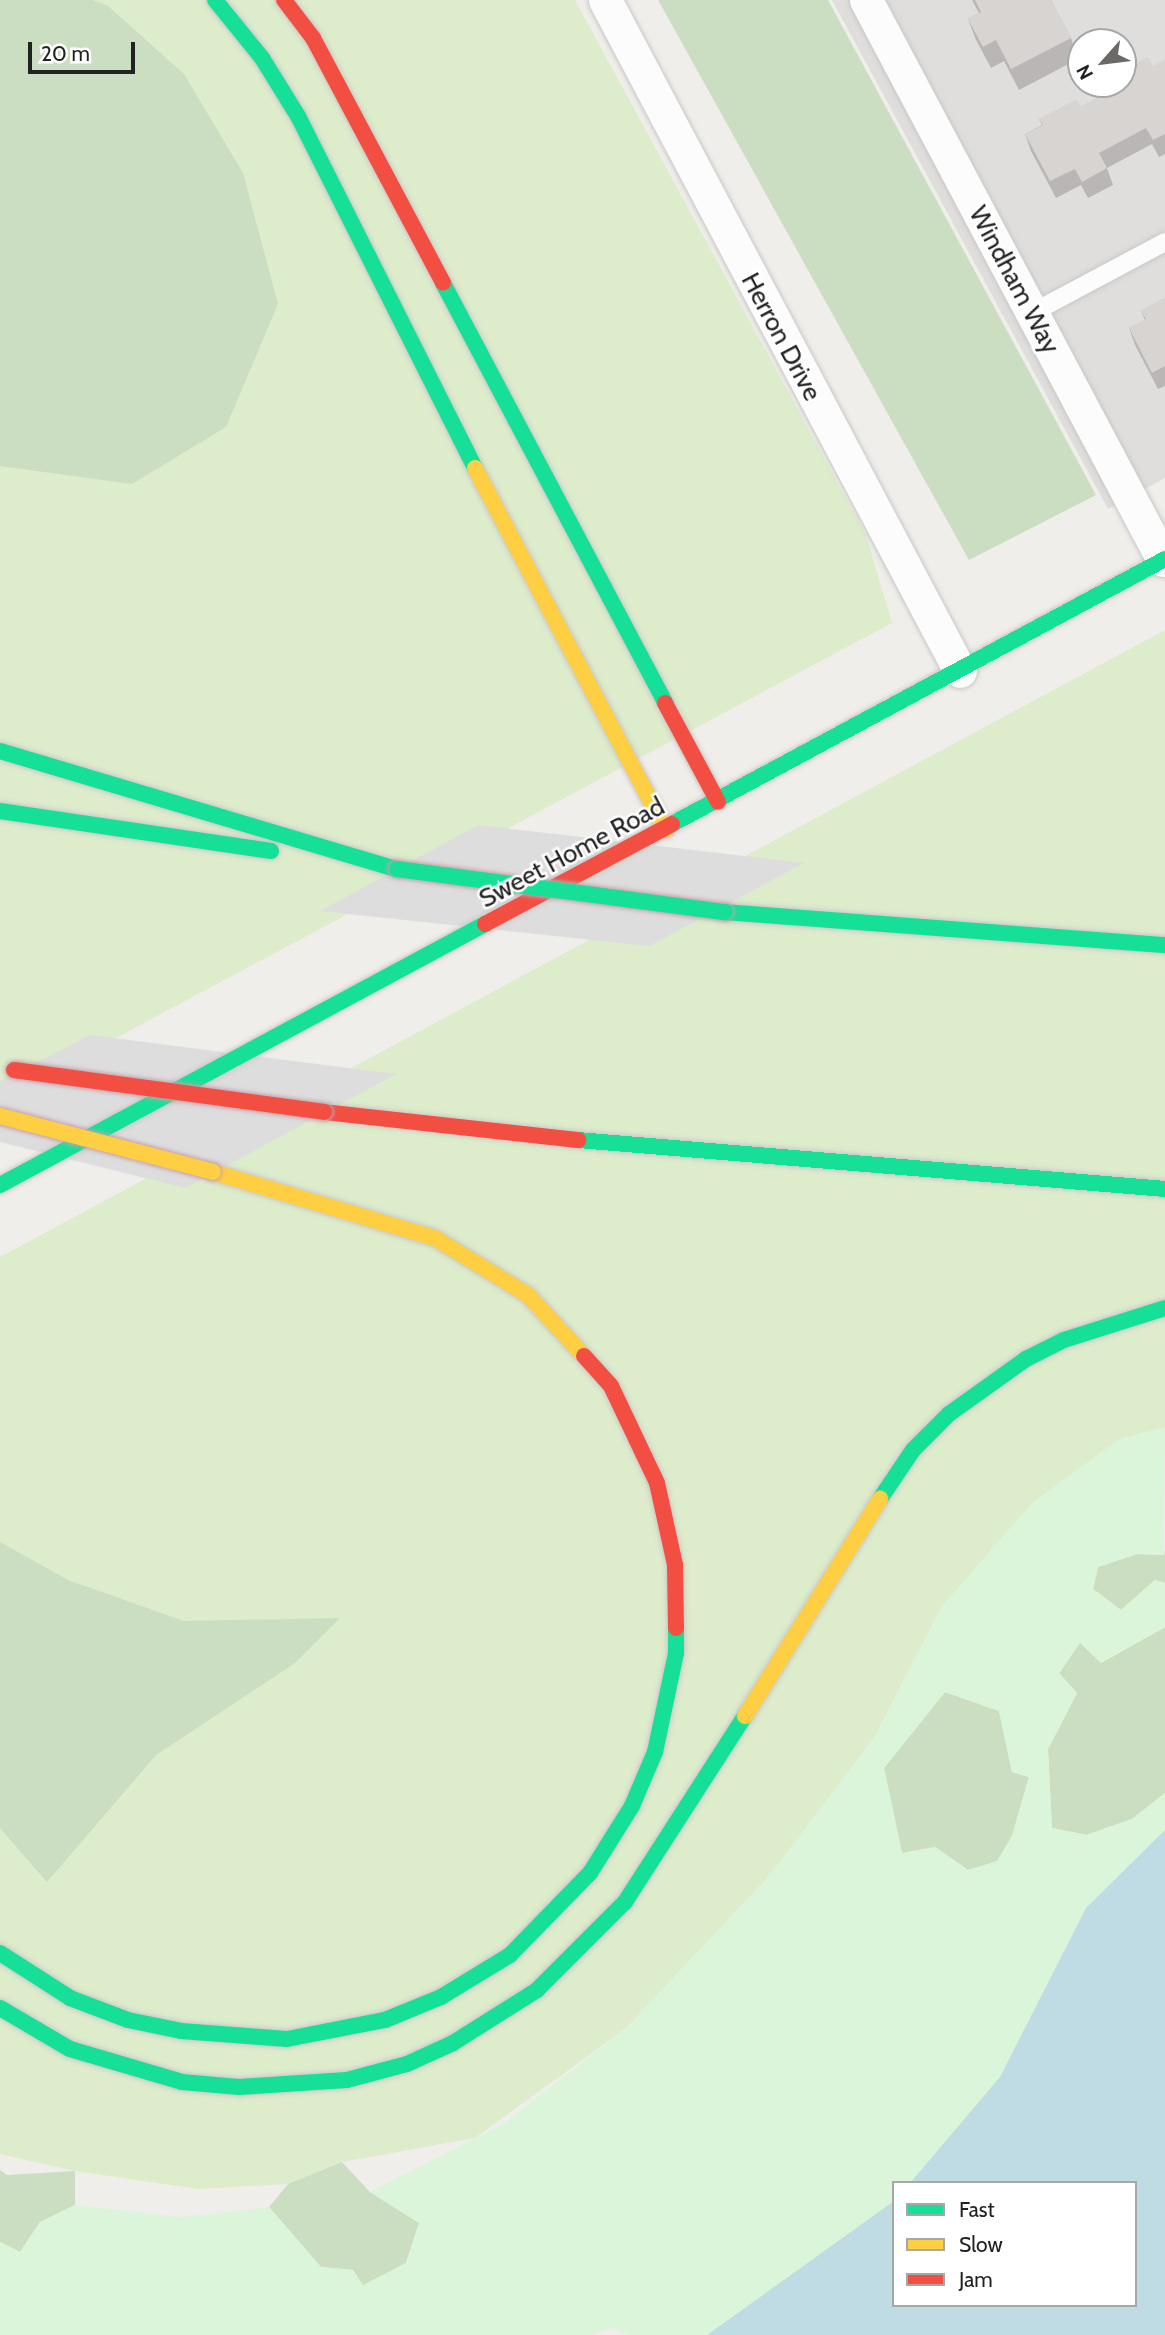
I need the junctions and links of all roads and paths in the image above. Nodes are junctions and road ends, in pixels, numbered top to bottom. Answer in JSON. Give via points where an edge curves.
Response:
{"nodes":[{"id":1,"x":215,"y":0,"type":"edge"},
{"id":2,"x":284,"y":0,"type":"edge"},
{"id":3,"x":606,"y":0,"type":"edge"},
{"id":4,"x":866,"y":0,"type":"edge"},
{"id":5,"x":1165,"y":242,"type":"edge"},
{"id":6,"x":1032,"y":313,"type":"junction"},
{"id":7,"x":1164,"y":560,"type":"edge"},
{"id":8,"x":960,"y":671,"type":"junction"},
{"id":9,"x":0,"y":751,"type":"edge"},
{"id":10,"x":718,"y":802,"type":"junction"},
{"id":11,"x":0,"y":811,"type":"edge"},
{"id":12,"x":666,"y":831,"type":"junction"},
{"id":13,"x":397,"y":869,"type":"junction"},
{"id":14,"x":1165,"y":945,"type":"edge"},
{"id":15,"x":7,"y":1069,"type":"edge"},
{"id":16,"x":0,"y":1116,"type":"edge"},
{"id":17,"x":0,"y":1185,"type":"edge"},
{"id":18,"x":1165,"y":1189,"type":"edge"},
{"id":19,"x":1165,"y":1308,"type":"edge"},
{"id":20,"x":0,"y":1953,"type":"edge"},
{"id":21,"x":0,"y":2008,"type":"edge"}],
"edges":[{"from":1,"to":12,"type":"main road","via":[[262,58],[299,118],[370,252],[441,404]]},
{"from":2,"to":10,"type":"main road","via":[[313,38]]},
{"from":3,"to":8,"type":"street","name":"Herron Drive"},
{"from":4,"to":6,"type":"street","name":"Windham Way"},
{"from":5,"to":6,"type":"lane"},
{"from":6,"to":7,"type":"street","name":"Windham Way"},
{"from":7,"to":8,"type":"main road","name":"Sweet Home Road"},
{"from":8,"to":10,"type":"main road","name":"Sweet Home Road"},
{"from":9,"to":13,"type":"main road"},
{"from":10,"to":12,"type":"main road","name":"Sweet Home Road"},
{"from":11,"to":13,"type":"main road"},
{"from":12,"to":17,"type":"main road","name":"Sweet Home Road"},
{"from":13,"to":14,"type":"main road","bridge":true,"via":[[725,912]]},
{"from":15,"to":18,"type":"main road","bridge":true,"via":[[324,1112],[674,1151]]},
{"from":16,"to":20,"type":"main road","bridge":true,"via":[[214,1172],[435,1238],[528,1295],[611,1386],[657,1483],[675,1565],[676,1653],[655,1752],[632,1806],[590,1873],[510,1955],[441,1997],[385,2020],[287,2039],[181,2032],[128,2020],[70,1998]]},
{"from":19,"to":21,"type":"main road","via":[[1064,1340],[1026,1359],[949,1414],[914,1450],[848,1547],[663,1850],[625,1902],[537,1990],[453,2043],[407,2064],[347,2080],[239,2087],[182,2082],[121,2067],[70,2049]]}]}
